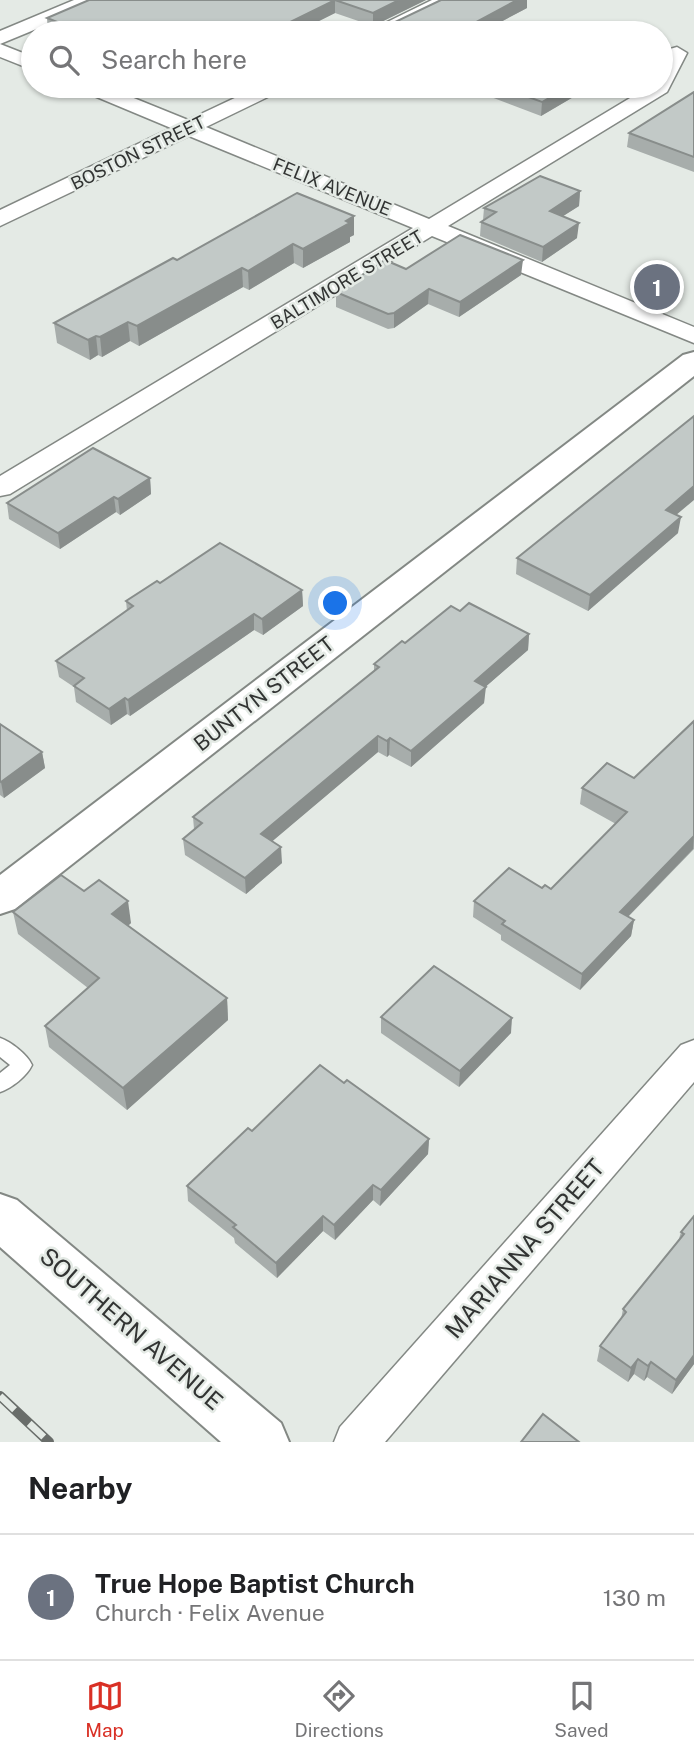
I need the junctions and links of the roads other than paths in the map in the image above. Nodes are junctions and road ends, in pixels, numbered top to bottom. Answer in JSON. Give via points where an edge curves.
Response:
{"nodes":[{"id":1,"x":90,"y":0,"type":"edge"},
{"id":2,"x":446,"y":0,"type":"edge"},
{"id":3,"x":40,"y":21,"type":"edge"},
{"id":4,"x":404,"y":21,"type":"edge"},
{"id":5,"x":21,"y":29,"type":"edge"},
{"id":6,"x":0,"y":38,"type":"edge"},
{"id":7,"x":0,"y":50,"type":"edge"},
{"id":8,"x":677,"y":53,"type":"dead end"},
{"id":9,"x":21,"y":59,"type":"edge"},
{"id":10,"x":673,"y":61,"type":"edge"},
{"id":11,"x":116,"y":98,"type":"edge"},
{"id":12,"x":251,"y":98,"type":"edge"},
{"id":13,"x":644,"y":98,"type":"edge"},
{"id":14,"x":190,"y":128,"type":"junction"},
{"id":15,"x":0,"y":219,"type":"edge"},
{"id":16,"x":433,"y":228,"type":"junction"},
{"id":17,"x":694,"y":336,"type":"edge"},
{"id":18,"x":694,"y":361,"type":"edge"},
{"id":19,"x":0,"y":488,"type":"edge"},
{"id":20,"x":0,"y":898,"type":"edge"},
{"id":21,"x":0,"y":1046,"type":"edge"},
{"id":22,"x":694,"y":1056,"type":"edge"},
{"id":23,"x":0,"y":1084,"type":"edge"},
{"id":24,"x":0,"y":1216,"type":"edge"},
{"id":25,"x":262,"y":1442,"type":"edge"},
{"id":26,"x":356,"y":1442,"type":"edge"}],
"edges":[{"from":1,"to":3,"type":"street"},
{"from":2,"to":4,"type":"street"},
{"from":5,"to":6,"type":"street"},
{"from":7,"to":9,"type":"street"},
{"from":8,"to":10,"type":"street","name":"BALTIMORE STREET"},
{"from":11,"to":14,"type":"street","name":"FELIX AVENUE"},
{"from":12,"to":14,"type":"street","name":"BOSTON STREET"},
{"from":13,"to":16,"type":"street","name":"BALTIMORE STREET"},
{"from":14,"to":15,"type":"street","name":"BOSTON STREET"},
{"from":14,"to":16,"type":"street","name":"FELIX AVENUE"},
{"from":16,"to":17,"type":"street","name":"FELIX AVENUE"},
{"from":16,"to":19,"type":"street","name":"BALTIMORE STREET"},
{"from":18,"to":20,"type":"street","name":"BUNTYN STREET"},
{"from":21,"to":23,"type":"lane","via":[[23,1065]]},
{"from":22,"to":26,"type":"street","name":"MARIANNA STREET"},
{"from":24,"to":25,"type":"street","name":"SOUTHERN AVENUE"}]}
